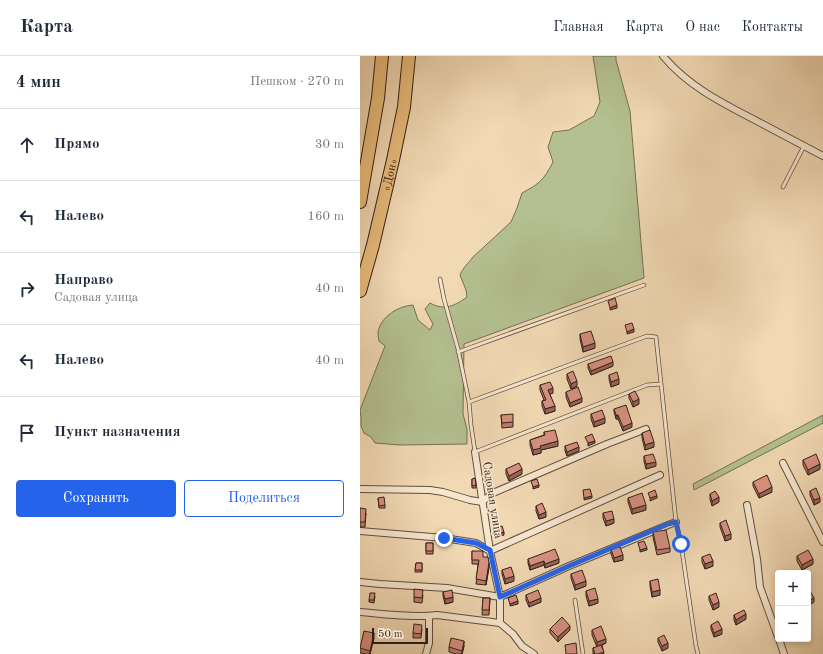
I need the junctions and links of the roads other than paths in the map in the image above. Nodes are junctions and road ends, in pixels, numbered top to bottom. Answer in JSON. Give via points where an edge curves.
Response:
{"nodes":[{"id":1,"x":382,"y":56,"type":"edge"},
{"id":2,"x":409,"y":56,"type":"edge"},
{"id":3,"x":663,"y":56,"type":"edge"},
{"id":4,"x":804,"y":146,"type":"junction"},
{"id":5,"x":823,"y":156,"type":"edge"},
{"id":6,"x":783,"y":187,"type":"dead end"},
{"id":7,"x":360,"y":202,"type":"edge"},
{"id":8,"x":440,"y":279,"type":"dead end"},
{"id":9,"x":644,"y":285,"type":"dead end"},
{"id":10,"x":360,"y":291,"type":"edge"},
{"id":11,"x":458,"y":352,"type":"junction"},
{"id":12,"x":661,"y":384,"type":"junction"},
{"id":13,"x":469,"y":402,"type":"junction"},
{"id":14,"x":646,"y":429,"type":"dead end"},
{"id":15,"x":475,"y":452,"type":"junction"},
{"id":16,"x":784,"y":463,"type":"dead end"},
{"id":17,"x":660,"y":476,"type":"dead end"},
{"id":18,"x":360,"y":489,"type":"edge"},
{"id":19,"x":482,"y":502,"type":"junction"},
{"id":20,"x":747,"y":505,"type":"dead end"},
{"id":21,"x":676,"y":522,"type":"junction"},
{"id":22,"x":360,"y":531,"type":"edge"},
{"id":23,"x":823,"y":542,"type":"edge"},
{"id":24,"x":490,"y":550,"type":"junction"},
{"id":25,"x":360,"y":582,"type":"edge"},
{"id":26,"x":500,"y":597,"type":"junction"},
{"id":27,"x":575,"y":600,"type":"dead end"},
{"id":28,"x":360,"y":612,"type":"edge"},
{"id":29,"x":429,"y":616,"type":"junction"},
{"id":30,"x":500,"y":623,"type":"junction"},
{"id":31,"x":775,"y":630,"type":"edge"},
{"id":32,"x":780,"y":642,"type":"edge"},
{"id":33,"x":426,"y":654,"type":"edge"},
{"id":34,"x":534,"y":654,"type":"edge"},
{"id":35,"x":583,"y":654,"type":"edge"},
{"id":36,"x":698,"y":654,"type":"edge"},
{"id":37,"x":784,"y":654,"type":"edge"}],
"edges":[{"from":1,"to":7,"type":"highway","name":"«Дон»","via":[[378,98]]},
{"from":2,"to":10,"type":"highway","name":"«Дон»","via":[[404,107],[393,160]]},
{"from":3,"to":4,"type":"street","via":[[669,64],[715,99]]},
{"from":4,"to":5,"type":"street"},
{"from":4,"to":6,"type":"lane"},
{"from":8,"to":11,"type":"lane"},
{"from":9,"to":11,"type":"lane"},
{"from":11,"to":13,"type":"lane"},
{"from":12,"to":13,"type":"lane","via":[[656,337],[647,336]]},
{"from":12,"to":15,"type":"lane","via":[[647,385]]},
{"from":12,"to":21,"type":"lane"},
{"from":13,"to":15,"type":"lane"},
{"from":14,"to":19,"type":"street","via":[[493,493]]},
{"from":15,"to":19,"type":"street","name":"Садовая улица"},
{"from":16,"to":23,"type":"street"},
{"from":17,"to":24,"type":"street"},
{"from":18,"to":19,"type":"street","via":[[430,490]]},
{"from":19,"to":24,"type":"street","name":"Садовая улица"},
{"from":20,"to":31,"type":"street","via":[[760,587]]},
{"from":21,"to":26,"type":"street"},
{"from":21,"to":36,"type":"lane"},
{"from":22,"to":24,"type":"street","via":[[444,538],[476,543]]},
{"from":24,"to":26,"type":"street","name":"Садовая улица"},
{"from":25,"to":26,"type":"street","via":[[447,588]]},
{"from":26,"to":30,"type":"street","name":"Садовая улица"},
{"from":27,"to":35,"type":"lane"},
{"from":28,"to":29,"type":"street"},
{"from":29,"to":30,"type":"street"},
{"from":29,"to":33,"type":"street","via":[[429,643]]},
{"from":30,"to":34,"type":"street","via":[[522,646]]},
{"from":32,"to":37,"type":"street"}]}
